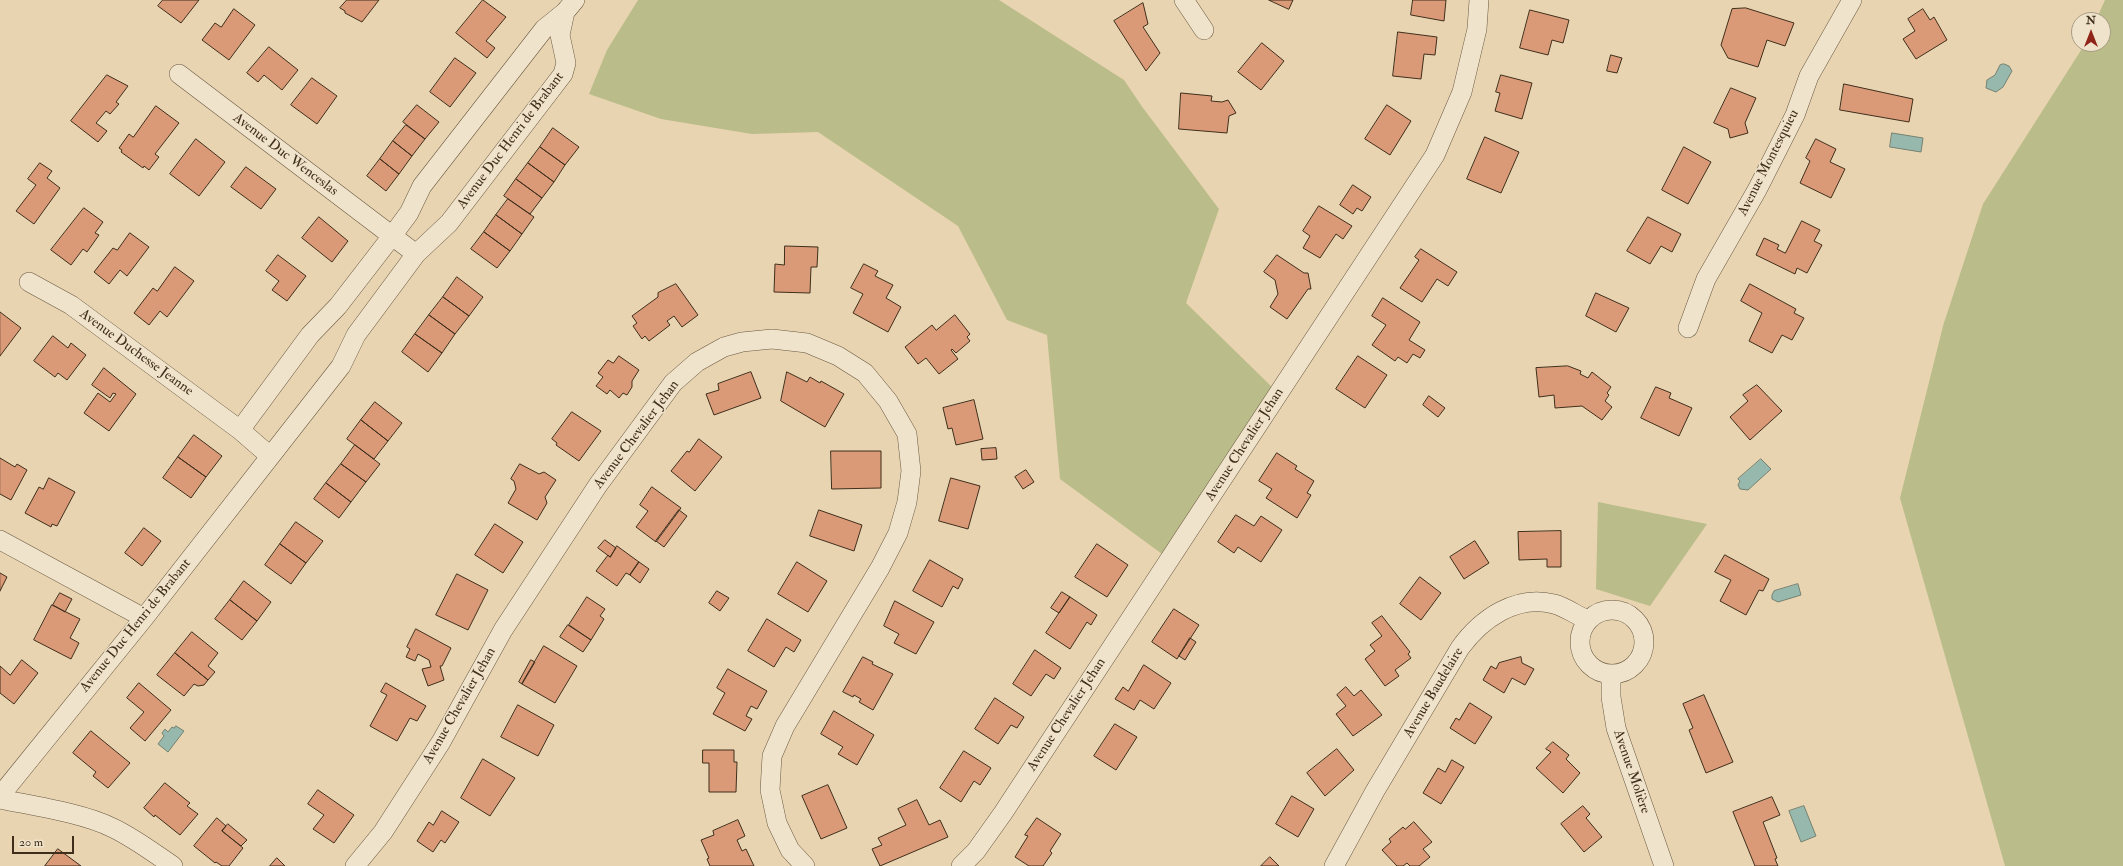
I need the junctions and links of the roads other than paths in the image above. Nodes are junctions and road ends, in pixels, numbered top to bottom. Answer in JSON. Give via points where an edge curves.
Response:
{"nodes":[{"id":1,"x":1184,"y":0,"type":"edge"},
{"id":2,"x":1479,"y":0,"type":"edge"},
{"id":3,"x":1852,"y":0,"type":"edge"},
{"id":4,"x":570,"y":6,"type":"edge"},
{"id":5,"x":1204,"y":30,"type":"dead end"},
{"id":6,"x":179,"y":74,"type":"dead end"},
{"id":7,"x":392,"y":236,"type":"junction"},
{"id":8,"x":416,"y":254,"type":"junction"},
{"id":9,"x":29,"y":282,"type":"dead end"},
{"id":10,"x":1688,"y":328,"type":"dead end"},
{"id":11,"x":240,"y":430,"type":"junction"},
{"id":12,"x":270,"y":456,"type":"junction"},
{"id":13,"x":0,"y":540,"type":"edge"},
{"id":14,"x":144,"y":618,"type":"junction"},
{"id":15,"x":1588,"y":620,"type":"junction"},
{"id":16,"x":1611,"y":675,"type":"junction"},
{"id":17,"x":0,"y":796,"type":"edge"},
{"id":18,"x":0,"y":799,"type":"edge"},
{"id":19,"x":173,"y":866,"type":"edge"},
{"id":20,"x":355,"y":866,"type":"edge"},
{"id":21,"x":805,"y":866,"type":"edge"},
{"id":22,"x":961,"y":866,"type":"edge"},
{"id":23,"x":1334,"y":866,"type":"edge"},
{"id":24,"x":1664,"y":866,"type":"edge"}],
"edges":[{"from":1,"to":5,"type":"street"},
{"from":2,"to":22,"type":"street","name":"Avenue Chevalier Jehan","via":[[1477,29],[1462,92],[1435,155],[1003,813],[976,851]]},
{"from":3,"to":10,"type":"street","name":"Avenue Montesquieu","via":[[1809,76],[1795,115],[1757,190],[1706,279]]},
{"from":4,"to":7,"type":"street","name":"Avenue Duc Henri de Brabant","via":[[544,29],[422,186],[409,213]]},
{"from":4,"to":8,"type":"street","name":"Avenue Duc Henri de Brabant","via":[[560,36],[566,63],[563,74],[449,223]]},
{"from":6,"to":7,"type":"street","name":"Avenue Duc Wenceslas"},
{"from":7,"to":8,"type":"street"},
{"from":7,"to":11,"type":"street","name":"Avenue Duc Henri de Brabant","via":[[338,306],[310,335]]},
{"from":8,"to":12,"type":"street","name":"Avenue Duc Henri de Brabant","via":[[356,335],[341,366]]},
{"from":9,"to":11,"type":"street","name":"Avenue Duchesse Jeanne","via":[[71,305]]},
{"from":11,"to":12,"type":"street"},
{"from":12,"to":14,"type":"street","name":"Avenue Duc Henri de Brabant"},
{"from":13,"to":14,"type":"street"},
{"from":14,"to":17,"type":"street","name":"Avenue Duc Henri de Brabant"},
{"from":15,"to":16,"type":"street","via":[[1580,635],[1584,658],[1598,671]]},
{"from":15,"to":16,"type":"street","via":[[1603,611],[1614,609],[1628,613],[1642,628],[1644,644],[1638,661],[1626,671]]},
{"from":15,"to":23,"type":"street","name":"Avenue Baudelaire","via":[[1557,605],[1535,602],[1512,606],[1501,611],[1470,634],[1375,791]]},
{"from":16,"to":24,"type":"street","name":"Avenue Molière","via":[[1610,697],[1616,728]]},
{"from":18,"to":19,"type":"street","via":[[69,813],[112,827]]},
{"from":20,"to":21,"type":"street","name":"Avenue Chevalier Jehan","via":[[383,832],[441,742],[503,630],[598,485],[673,383],[697,362],[724,347],[772,338],[807,343],[838,356],[865,373],[888,401],[907,434],[911,472],[907,502],[894,540],[880,568],[785,726],[772,756],[770,790],[776,824],[790,850]]}]}
